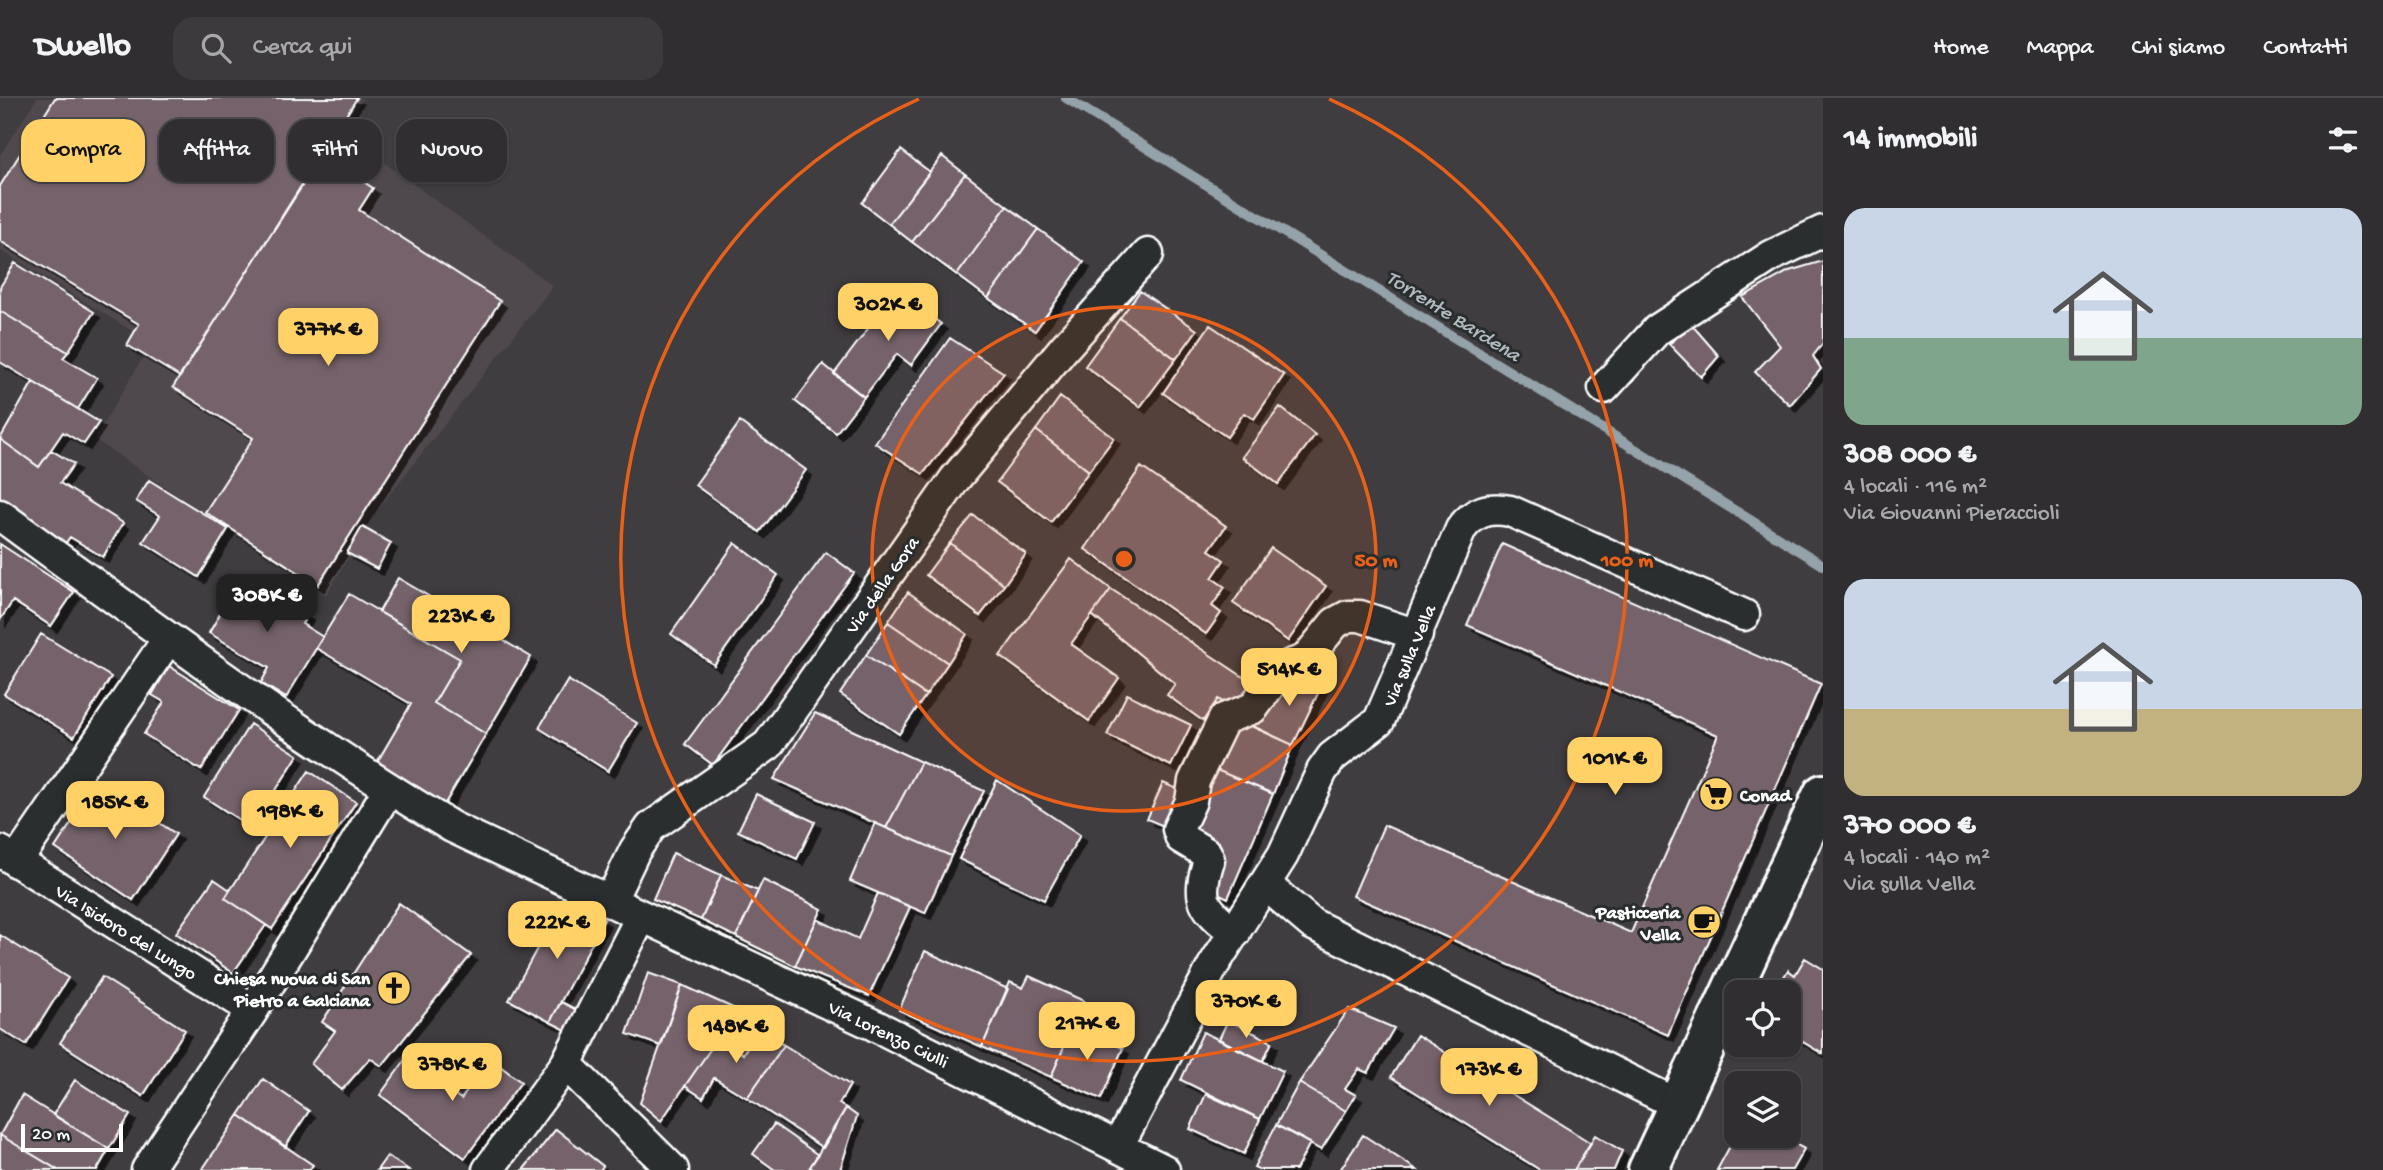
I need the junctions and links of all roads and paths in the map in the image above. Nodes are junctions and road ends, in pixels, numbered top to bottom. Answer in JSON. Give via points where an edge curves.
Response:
{"nodes":[{"id":1,"x":1823,"y":231,"type":"edge"},
{"id":2,"x":1148,"y":254,"type":"dead end"},
{"id":3,"x":1604,"y":388,"type":"dead end"},
{"id":4,"x":0,"y":514,"type":"edge"},
{"id":5,"x":1744,"y":615,"type":"dead end"},
{"id":6,"x":1417,"y":635,"type":"junction"},
{"id":7,"x":168,"y":639,"type":"junction"},
{"id":8,"x":388,"y":789,"type":"junction"},
{"id":9,"x":1823,"y":794,"type":"edge"},
{"id":10,"x":8,"y":856,"type":"edge"},
{"id":11,"x":1266,"y":885,"type":"junction"},
{"id":12,"x":610,"y":902,"type":"junction"},
{"id":13,"x":641,"y":917,"type":"junction"},
{"id":14,"x":1235,"y":933,"type":"junction"},
{"id":15,"x":254,"y":1010,"type":"junction"},
{"id":16,"x":566,"y":1064,"type":"junction"},
{"id":17,"x":1679,"y":1105,"type":"junction"},
{"id":18,"x":1118,"y":1146,"type":"junction"},
{"id":19,"x":147,"y":1170,"type":"edge"},
{"id":20,"x":488,"y":1170,"type":"edge"},
{"id":21,"x":673,"y":1170,"type":"edge"},
{"id":22,"x":1164,"y":1170,"type":"edge"},
{"id":23,"x":1648,"y":1170,"type":"edge"}],
"edges":[{"from":1,"to":3,"type":"street","via":[[1771,256],[1657,330]]},
{"from":2,"to":12,"type":"street","name":"Via della Gora","via":[[955,479],[768,745],[651,827]]},
{"from":4,"to":7,"type":"street","name":"Via Lorenzo Ciulli"},
{"from":5,"to":6,"type":"street","name":"Via sulla Vella","via":[[1510,511],[1494,508],[1469,518],[1461,529]]},
{"from":6,"to":11,"type":"street","name":"Via sulla Vella","via":[[1379,721],[1332,757],[1322,771]]},
{"from":6,"to":14,"type":"street","via":[[1349,616],[1335,623],[1305,660],[1290,664],[1277,675],[1253,708],[1224,719],[1194,781],[1178,829],[1181,838],[1206,853],[1209,860],[1201,887],[1206,909]]},
{"from":7,"to":8,"type":"street","name":"Via Lorenzo Ciulli"},
{"from":7,"to":10,"type":"street"},
{"from":8,"to":12,"type":"street","name":"Via Lorenzo Ciulli","via":[[484,844]]},
{"from":8,"to":15,"type":"street"},
{"from":9,"to":17,"type":"street"},
{"from":10,"to":15,"type":"street","name":"Via Isidoro del Lungo"},
{"from":11,"to":14,"type":"street","name":"Via sulla Vella"},
{"from":11,"to":17,"type":"street","via":[[1312,925]]},
{"from":12,"to":13,"type":"street","name":"Via Lorenzo Ciulli"},
{"from":13,"to":16,"type":"street"},
{"from":13,"to":18,"type":"street","name":"Via Lorenzo Ciulli"},
{"from":14,"to":18,"type":"street","name":"Via sulla Vella"},
{"from":15,"to":19,"type":"street"},
{"from":16,"to":20,"type":"street"},
{"from":16,"to":21,"type":"street"},
{"from":17,"to":23,"type":"street"},
{"from":18,"to":22,"type":"street","name":"Via Lorenzo Ciulli"}]}
